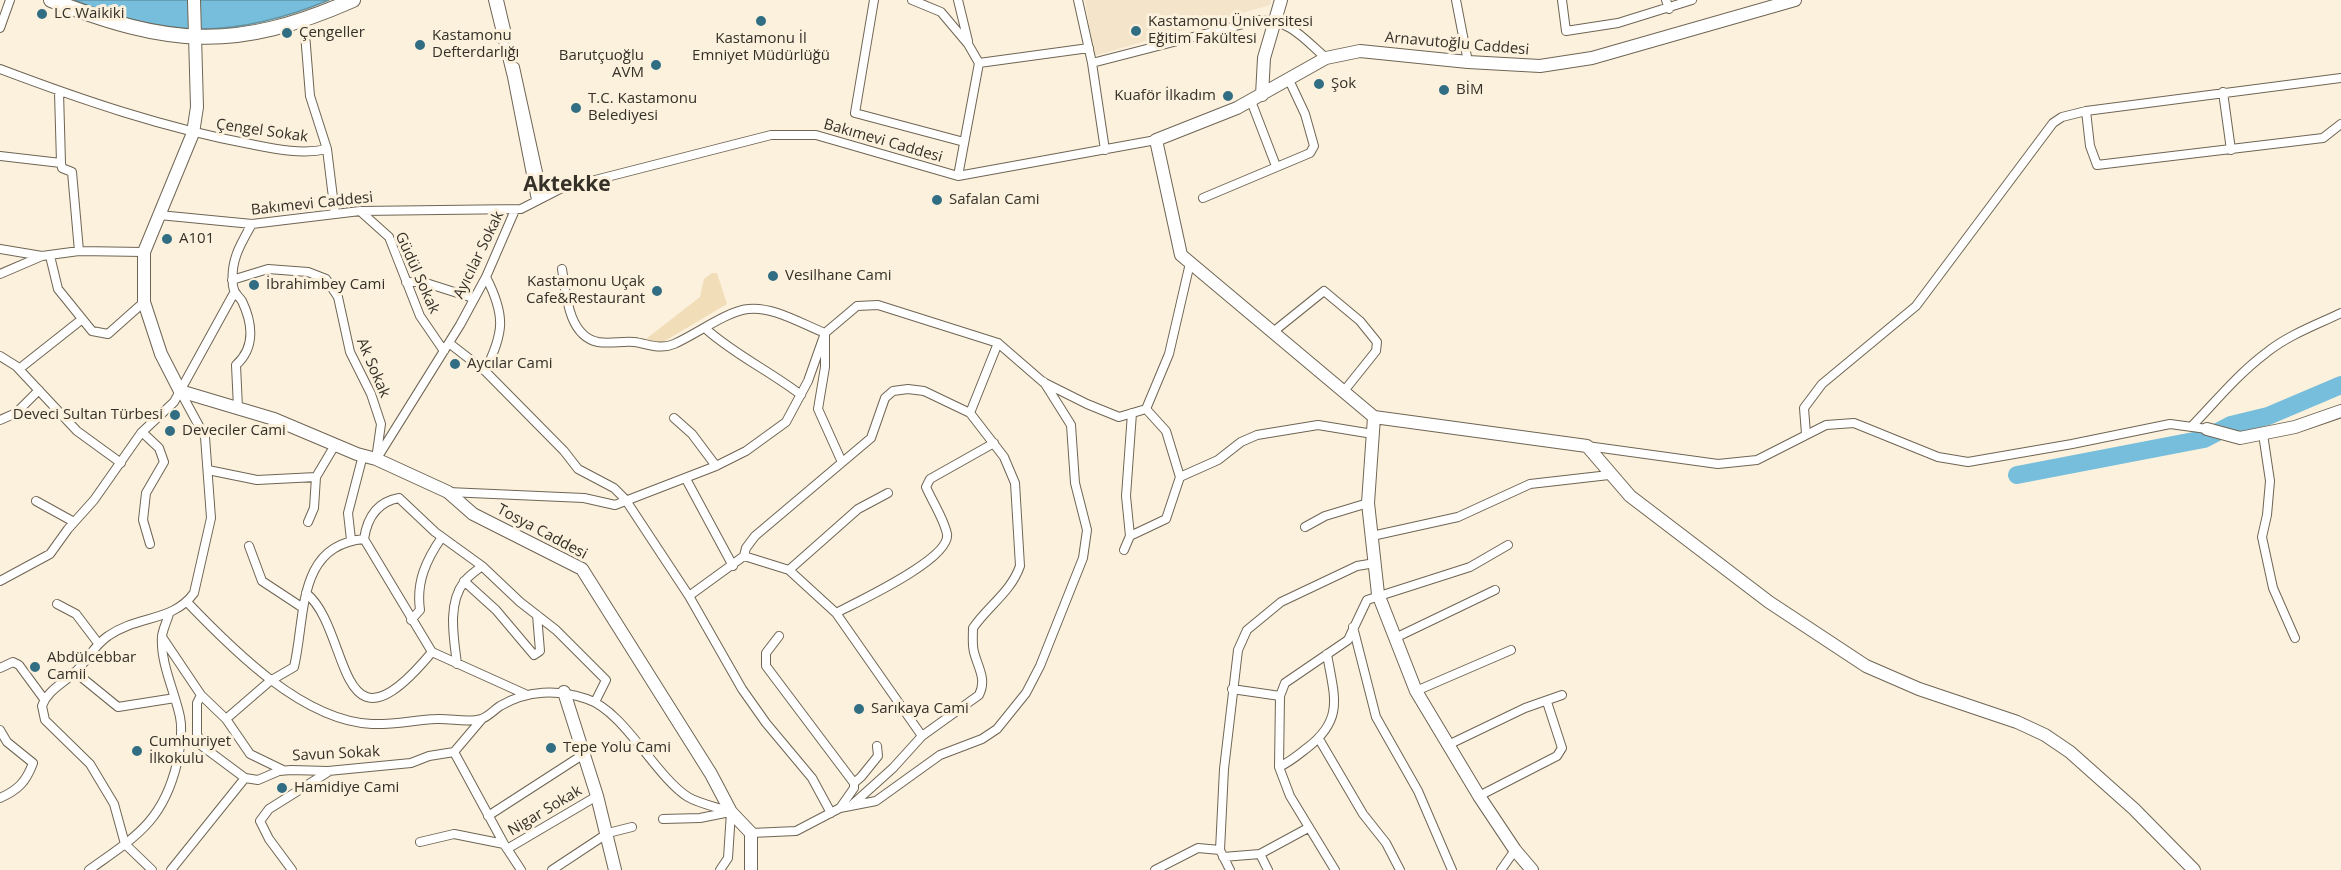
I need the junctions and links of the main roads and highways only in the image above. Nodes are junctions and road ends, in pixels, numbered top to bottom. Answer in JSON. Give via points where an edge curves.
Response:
{"nodes":[{"id":1,"x":51,"y":0,"type":"edge"},
{"id":2,"x":353,"y":0,"type":"edge"}],
"edges":[{"from":1,"to":2,"type":"main road","via":[[122,24],[195,38],[246,35],[304,21]]}]}
